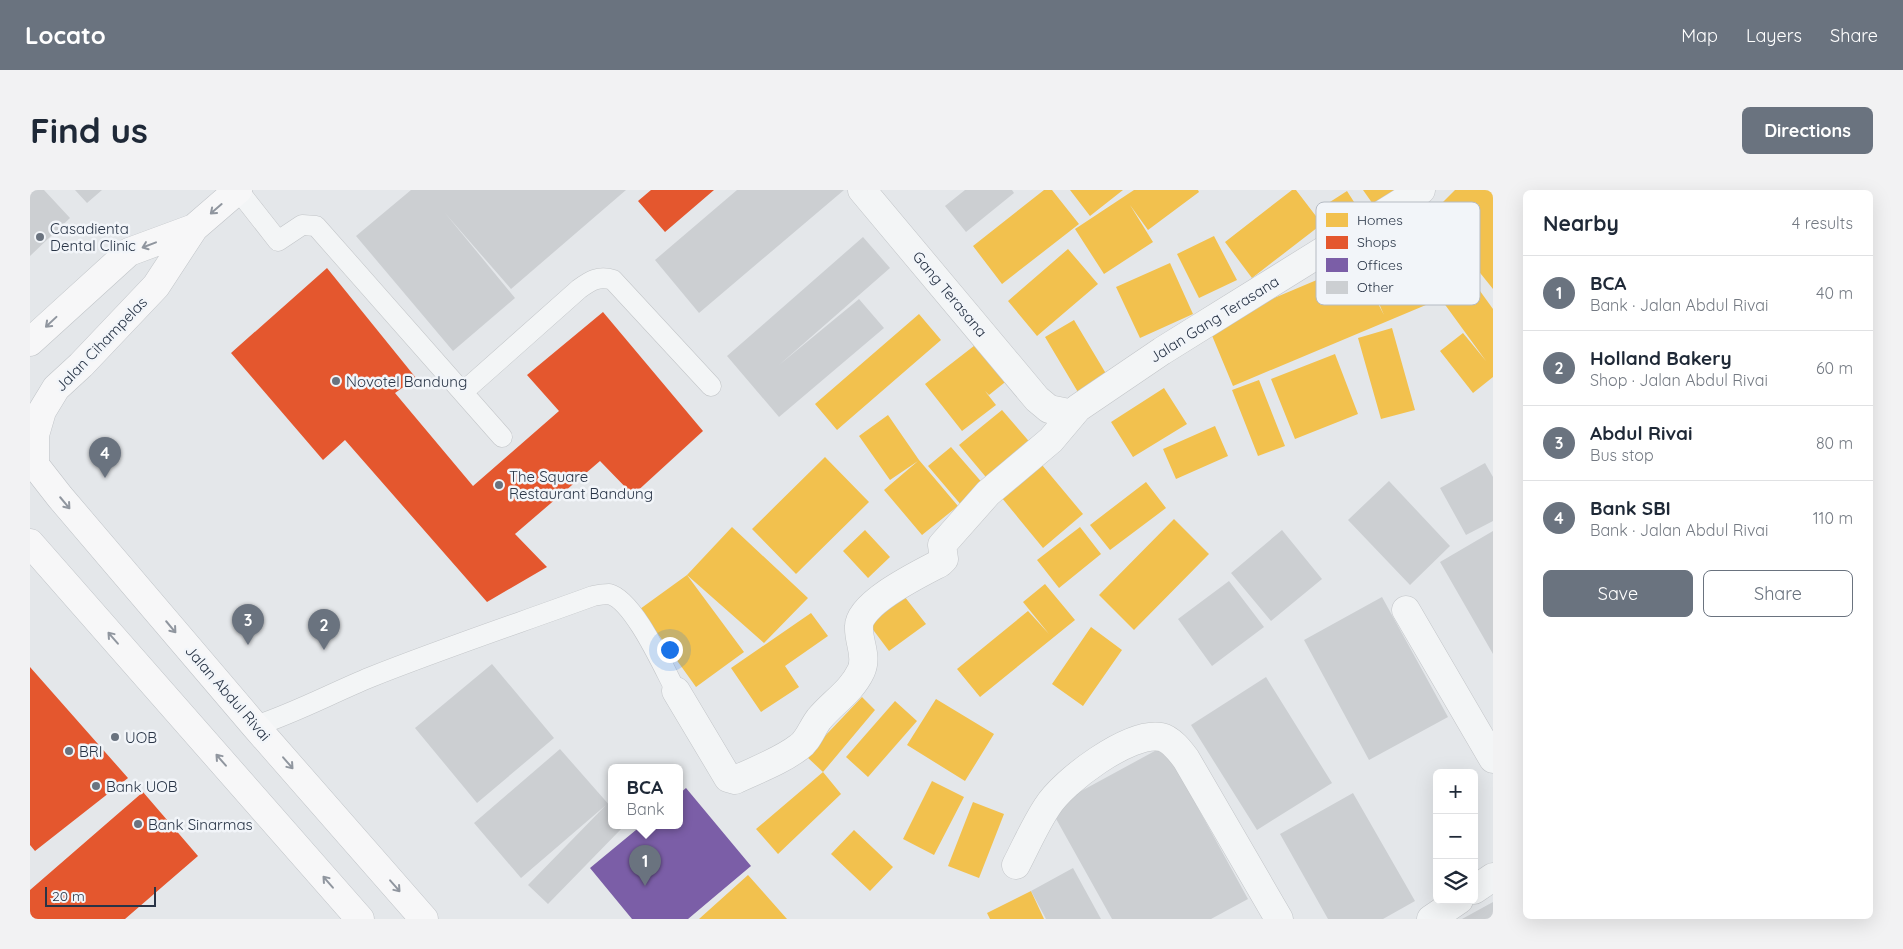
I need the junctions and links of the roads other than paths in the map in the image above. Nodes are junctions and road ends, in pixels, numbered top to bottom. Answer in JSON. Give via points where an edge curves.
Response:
{"nodes":[{"id":1,"x":238,"y":190,"type":"edge"},
{"id":2,"x":862,"y":190,"type":"edge"},
{"id":3,"x":1421,"y":190,"type":"edge"},
{"id":4,"x":1402,"y":202,"type":"edge"},
{"id":5,"x":194,"y":228,"type":"junction"},
{"id":6,"x":1316,"y":256,"type":"edge"},
{"id":7,"x":30,"y":342,"type":"edge"},
{"id":8,"x":711,"y":386,"type":"dead end"},
{"id":9,"x":463,"y":392,"type":"junction"},
{"id":10,"x":1073,"y":414,"type":"junction"},
{"id":11,"x":502,"y":437,"type":"dead end"},
{"id":12,"x":32,"y":465,"type":"edge"},
{"id":13,"x":30,"y":543,"type":"edge"},
{"id":14,"x":1406,"y":610,"type":"dead end"},
{"id":15,"x":676,"y":691,"type":"joint"},
{"id":16,"x":255,"y":726,"type":"junction"},
{"id":17,"x":1493,"y":759,"type":"edge"},
{"id":18,"x":1016,"y":865,"type":"dead end"},
{"id":19,"x":1493,"y":877,"type":"edge"},
{"id":20,"x":1478,"y":887,"type":"edge"},
{"id":21,"x":1453,"y":904,"type":"edge"},
{"id":22,"x":360,"y":919,"type":"edge"},
{"id":23,"x":424,"y":919,"type":"edge"},
{"id":24,"x":1279,"y":919,"type":"edge"},
{"id":25,"x":1431,"y":919,"type":"edge"}],
"edges":[{"from":1,"to":5,"type":"main road","name":"Jalan Cihampelas","one_way":true},
{"from":1,"to":9,"type":"lane","via":[[278,241],[302,225],[316,226]]},
{"from":2,"to":10,"type":"street","name":"Gang Terasana","via":[[1037,399],[1049,409]]},
{"from":3,"to":4,"type":"street","name":"Jalan Gang Terasana"},
{"from":5,"to":7,"type":"main road","name":"Jalan Cihampelas","one_way":true,"via":[[128,252]]},
{"from":5,"to":12,"type":"main road","name":"Jalan Cihampelas","via":[[156,286],[56,388],[42,411],[35,435]]},
{"from":6,"to":10,"type":"street","name":"Jalan Gang Terasana","via":[[1162,351]]},
{"from":8,"to":9,"type":"lane","via":[[613,280],[604,277],[579,290]]},
{"from":9,"to":11,"type":"lane"},
{"from":10,"to":15,"type":"street","name":"Jalan Gang Terasana","via":[[1052,440],[988,493],[946,539],[942,544],[944,559],[940,563],[889,590],[861,618],[858,626],[864,661],[862,670],[850,689],[819,719],[802,746],[731,780]]},
{"from":12,"to":16,"type":"main road","name":"Jalan Abdul Rivai","one_way":true},
{"from":22,"to":13,"type":"main road","one_way":true},
{"from":14,"to":17,"type":"street"},
{"from":15,"to":16,"type":"lane","via":[[640,623],[609,594],[593,596],[372,677],[286,716]]},
{"from":16,"to":23,"type":"main road","name":"Jalan Abdul Rivai","one_way":true},
{"from":18,"to":24,"type":"street","via":[[1047,806],[1068,784],[1107,754],[1148,736],[1163,737],[1175,745],[1186,759]]},
{"from":19,"to":20,"type":"street"},
{"from":21,"to":25,"type":"street"}]}
